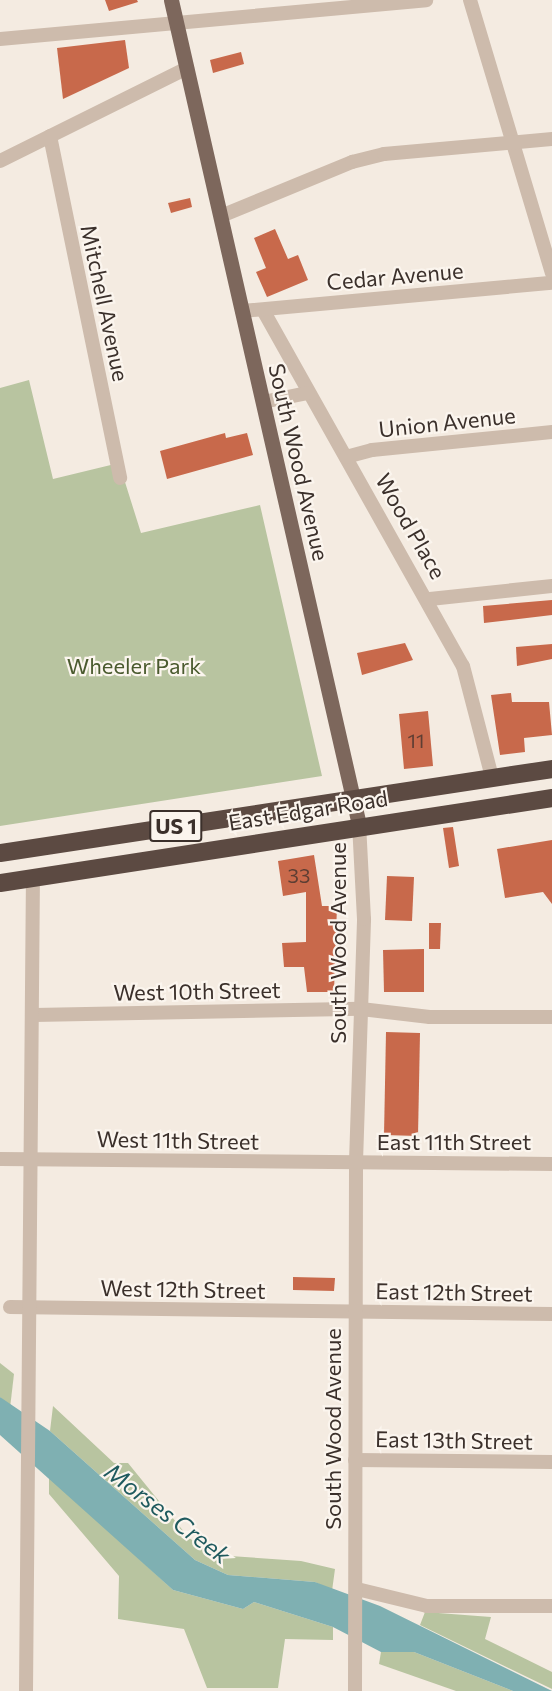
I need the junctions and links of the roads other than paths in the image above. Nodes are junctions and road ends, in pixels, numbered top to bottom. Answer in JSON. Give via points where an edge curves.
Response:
{"nodes":[{"id":1,"x":171,"y":0,"type":"edge"},
{"id":2,"x":426,"y":0,"type":"edge"},
{"id":3,"x":470,"y":0,"type":"edge"},
{"id":4,"x":176,"y":23,"type":"junction"},
{"id":5,"x":0,"y":39,"type":"edge"},
{"id":6,"x":187,"y":68,"type":"junction"},
{"id":7,"x":50,"y":136,"type":"junction"},
{"id":8,"x":552,"y":139,"type":"edge"},
{"id":9,"x":512,"y":142,"type":"junction"},
{"id":10,"x":0,"y":161,"type":"edge"},
{"id":11,"x":221,"y":216,"type":"junction"},
{"id":12,"x":552,"y":273,"type":"edge"},
{"id":13,"x":552,"y":283,"type":"edge"},
{"id":14,"x":263,"y":310,"type":"junction"},
{"id":15,"x":242,"y":311,"type":"junction"},
{"id":16,"x":308,"y":393,"type":"junction"},
{"id":17,"x":263,"y":402,"type":"junction"},
{"id":18,"x":552,"y":432,"type":"edge"},
{"id":19,"x":346,"y":457,"type":"junction"},
{"id":20,"x":120,"y":478,"type":"dead end"},
{"id":21,"x":552,"y":586,"type":"edge"},
{"id":22,"x":430,"y":599,"type":"junction"},
{"id":23,"x":552,"y":769,"type":"edge"},
{"id":24,"x":492,"y":777,"type":"junction"},
{"id":25,"x":552,"y":798,"type":"edge"},
{"id":26,"x":353,"y":799,"type":"junction"},
{"id":27,"x":359,"y":825,"type":"junction"},
{"id":28,"x":0,"y":853,"type":"edge"},
{"id":29,"x":33,"y":877,"type":"junction"},
{"id":30,"x":0,"y":883,"type":"edge"},
{"id":31,"x":361,"y":1009,"type":"junction"},
{"id":32,"x":34,"y":1015,"type":"junction"},
{"id":33,"x":552,"y":1017,"type":"edge"},
{"id":34,"x":0,"y":1159,"type":"edge"},
{"id":35,"x":32,"y":1159,"type":"junction"},
{"id":36,"x":356,"y":1162,"type":"junction"},
{"id":37,"x":552,"y":1164,"type":"edge"},
{"id":38,"x":10,"y":1307,"type":"dead end"},
{"id":39,"x":32,"y":1308,"type":"junction"},
{"id":40,"x":356,"y":1312,"type":"junction"},
{"id":41,"x":552,"y":1314,"type":"edge"},
{"id":42,"x":355,"y":1460,"type":"junction"},
{"id":43,"x":552,"y":1462,"type":"edge"},
{"id":44,"x":357,"y":1591,"type":"junction"},
{"id":45,"x":552,"y":1606,"type":"edge"},
{"id":46,"x":27,"y":1691,"type":"edge"},
{"id":47,"x":355,"y":1691,"type":"edge"}],
"edges":[{"from":1,"to":4,"type":"main road","name":"South Wood Avenue"},
{"from":2,"to":4,"type":"street"},
{"from":3,"to":9,"type":"street"},
{"from":4,"to":5,"type":"street"},
{"from":4,"to":6,"type":"main road","name":"South Wood Avenue"},
{"from":6,"to":7,"type":"street"},
{"from":6,"to":11,"type":"main road","name":"South Wood Avenue"},
{"from":7,"to":10,"type":"street"},
{"from":7,"to":20,"type":"street","name":"Mitchell Avenue"},
{"from":8,"to":9,"type":"street"},
{"from":9,"to":11,"type":"street","via":[[352,162]]},
{"from":9,"to":12,"type":"street"},
{"from":11,"to":15,"type":"main road","name":"South Wood Avenue"},
{"from":13,"to":14,"type":"street","name":"Cedar Avenue"},
{"from":14,"to":15,"type":"street","name":"Cedar Avenue"},
{"from":14,"to":16,"type":"street","name":"Wood Place"},
{"from":15,"to":17,"type":"main road","name":"South Wood Avenue"},
{"from":16,"to":17,"type":"street"},
{"from":16,"to":19,"type":"street","name":"Wood Place"},
{"from":17,"to":26,"type":"main road","name":"South Wood Avenue"},
{"from":18,"to":19,"type":"street","name":"Union Avenue","via":[[372,450]]},
{"from":19,"to":22,"type":"street","name":"Wood Place"},
{"from":21,"to":22,"type":"street"},
{"from":22,"to":24,"type":"street","name":"Wood Place","via":[[471,685]]},
{"from":23,"to":24,"type":"highway","name":"East Edgar Road","number":"US 1"},
{"from":24,"to":26,"type":"highway","name":"East Edgar Road","number":"US 1"},
{"from":25,"to":27,"type":"highway","name":"East Edgar Road","number":"US 1"},
{"from":26,"to":27,"type":"main road","name":"South Wood Avenue"},
{"from":26,"to":28,"type":"highway","name":"East Edgar Road","number":"US 1"},
{"from":27,"to":29,"type":"highway","name":"East Edgar Road","number":"US 1"},
{"from":27,"to":31,"type":"street","name":"South Wood Avenue","via":[[364,846]]},
{"from":29,"to":30,"type":"highway","name":"East Edgar Road","number":"US 1"},
{"from":29,"to":32,"type":"street"},
{"from":31,"to":32,"type":"street","name":"West 10th Street"},
{"from":31,"to":33,"type":"street","name":"West 10th Street","via":[[430,1017]]},
{"from":31,"to":36,"type":"street","name":"South Wood Avenue"},
{"from":32,"to":35,"type":"street"},
{"from":34,"to":35,"type":"street","name":"West 11th Street"},
{"from":35,"to":36,"type":"street","name":"West 11th Street"},
{"from":35,"to":39,"type":"street"},
{"from":36,"to":37,"type":"street","name":"East 11th Street"},
{"from":36,"to":40,"type":"street","name":"South Wood Avenue"},
{"from":38,"to":39,"type":"street","name":"West 12th Street"},
{"from":39,"to":40,"type":"street","name":"West 12th Street"},
{"from":39,"to":46,"type":"street"},
{"from":40,"to":41,"type":"street","name":"East 12th Street"},
{"from":40,"to":42,"type":"street","name":"South Wood Avenue"},
{"from":42,"to":43,"type":"street","name":"East 13th Street"},
{"from":42,"to":44,"type":"street","name":"South Wood Avenue"},
{"from":44,"to":45,"type":"street","via":[[427,1606]]},
{"from":44,"to":47,"type":"street","name":"South Wood Avenue"}]}
